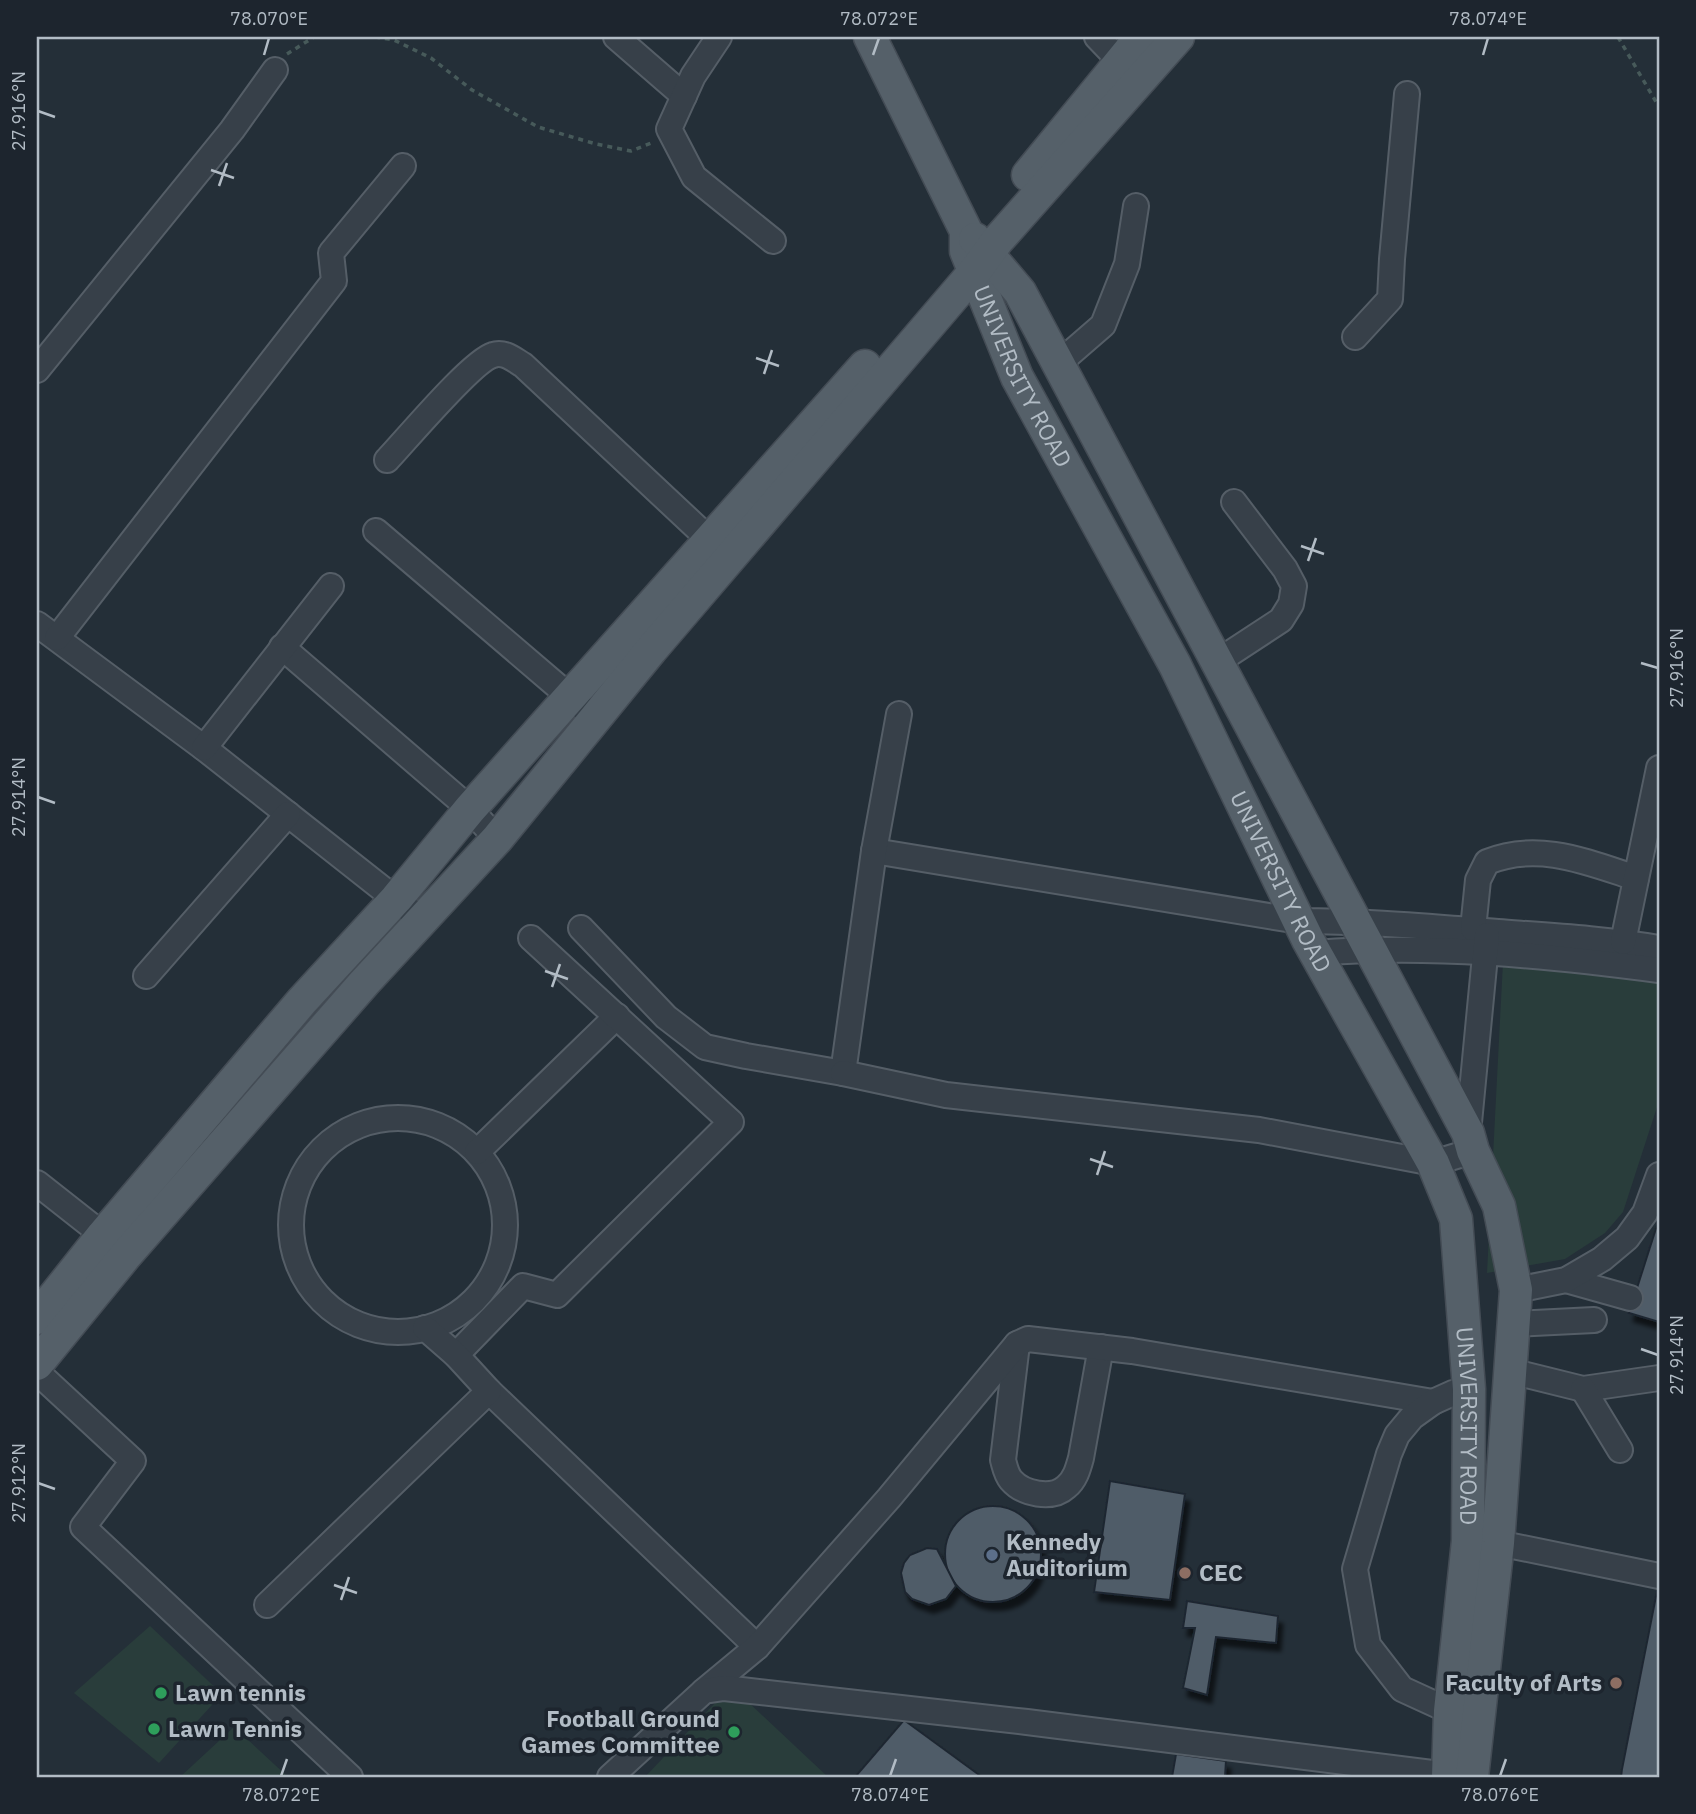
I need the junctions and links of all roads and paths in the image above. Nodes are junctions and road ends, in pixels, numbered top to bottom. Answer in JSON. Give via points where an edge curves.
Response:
{"nodes":[{"id":1,"x":321,"y":37,"type":"edge"},
{"id":2,"x":375,"y":37,"type":"edge"},
{"id":3,"x":616,"y":37,"type":"edge"},
{"id":4,"x":719,"y":37,"type":"edge"},
{"id":5,"x":870,"y":37,"type":"edge"},
{"id":6,"x":1097,"y":37,"type":"edge"},
{"id":7,"x":1141,"y":37,"type":"edge"},
{"id":8,"x":1178,"y":37,"type":"edge"},
{"id":9,"x":1618,"y":37,"type":"edge"},
{"id":10,"x":1120,"y":61,"type":"junction"},
{"id":11,"x":275,"y":70,"type":"joint"},
{"id":12,"x":1407,"y":94,"type":"dead end"},
{"id":13,"x":684,"y":96,"type":"junction"},
{"id":14,"x":1659,"y":107,"type":"edge"},
{"id":15,"x":668,"y":129,"type":"junction"},
{"id":16,"x":402,"y":166,"type":"dead end"},
{"id":17,"x":1136,"y":206,"type":"dead end"},
{"id":18,"x":773,"y":241,"type":"dead end"},
{"id":19,"x":974,"y":249,"type":"junction"},
{"id":20,"x":1355,"y":337,"type":"dead end"},
{"id":21,"x":1058,"y":364,"type":"junction"},
{"id":22,"x":37,"y":370,"type":"edge"},
{"id":23,"x":387,"y":460,"type":"dead end"},
{"id":24,"x":1234,"y":502,"type":"dead end"},
{"id":25,"x":376,"y":531,"type":"dead end"},
{"id":26,"x":711,"y":541,"type":"junction"},
{"id":27,"x":331,"y":586,"type":"dead end"},
{"id":28,"x":47,"y":631,"type":"edge"},
{"id":29,"x":282,"y":647,"type":"junction"},
{"id":30,"x":1217,"y":662,"type":"junction"},
{"id":31,"x":569,"y":697,"type":"junction"},
{"id":32,"x":899,"y":714,"type":"dead end"},
{"id":33,"x":595,"y":718,"type":"junction"},
{"id":34,"x":204,"y":748,"type":"junction"},
{"id":35,"x":1659,"y":768,"type":"edge"},
{"id":36,"x":470,"y":809,"type":"junction"},
{"id":37,"x":288,"y":814,"type":"junction"},
{"id":38,"x":497,"y":839,"type":"junction"},
{"id":39,"x":874,"y":851,"type":"junction"},
{"id":40,"x":1636,"y":878,"type":"junction"},
{"id":41,"x":396,"y":899,"type":"junction"},
{"id":42,"x":422,"y":920,"type":"junction"},
{"id":43,"x":1298,"y":921,"type":"junction"},
{"id":44,"x":1355,"y":921,"type":"junction"},
{"id":45,"x":581,"y":929,"type":"dead end"},
{"id":46,"x":1482,"y":937,"type":"junction"},
{"id":47,"x":531,"y":938,"type":"dead end"},
{"id":48,"x":1623,"y":942,"type":"junction"},
{"id":49,"x":1659,"y":948,"type":"edge"},
{"id":50,"x":1369,"y":949,"type":"junction"},
{"id":51,"x":1315,"y":953,"type":"junction"},
{"id":52,"x":1659,"y":970,"type":"edge"},
{"id":53,"x":146,"y":976,"type":"dead end"},
{"id":54,"x":617,"y":1016,"type":"junction"},
{"id":55,"x":843,"y":1073,"type":"junction"},
{"id":56,"x":1470,"y":1142,"type":"junction"},
{"id":57,"x":477,"y":1152,"type":"junction"},
{"id":58,"x":1433,"y":1163,"type":"junction"},
{"id":59,"x":1659,"y":1175,"type":"edge"},
{"id":60,"x":37,"y":1183,"type":"edge"},
{"id":61,"x":103,"y":1235,"type":"junction"},
{"id":62,"x":1566,"y":1280,"type":"junction"},
{"id":63,"x":1516,"y":1290,"type":"junction"},
{"id":64,"x":1630,"y":1298,"type":"dead end"},
{"id":65,"x":37,"y":1318,"type":"edge"},
{"id":66,"x":1594,"y":1320,"type":"dead end"},
{"id":67,"x":1513,"y":1324,"type":"junction"},
{"id":68,"x":425,"y":1328,"type":"junction"},
{"id":69,"x":1017,"y":1344,"type":"junction"},
{"id":70,"x":1101,"y":1347,"type":"junction"},
{"id":71,"x":456,"y":1355,"type":"junction"},
{"id":72,"x":37,"y":1364,"type":"edge"},
{"id":73,"x":1510,"y":1371,"type":"junction"},
{"id":74,"x":37,"y":1372,"type":"edge"},
{"id":75,"x":1659,"y":1378,"type":"edge"},
{"id":76,"x":1469,"y":1389,"type":"junction"},
{"id":77,"x":1583,"y":1389,"type":"junction"},
{"id":78,"x":489,"y":1391,"type":"junction"},
{"id":79,"x":1433,"y":1402,"type":"junction"},
{"id":80,"x":1620,"y":1450,"type":"dead end"},
{"id":81,"x":1499,"y":1543,"type":"junction"},
{"id":82,"x":1659,"y":1576,"type":"edge"},
{"id":83,"x":267,"y":1605,"type":"dead end"},
{"id":84,"x":757,"y":1647,"type":"junction"},
{"id":85,"x":704,"y":1691,"type":"junction"},
{"id":86,"x":1450,"y":1711,"type":"junction"},
{"id":87,"x":1329,"y":1769,"type":"edge"},
{"id":88,"x":350,"y":1777,"type":"edge"},
{"id":89,"x":610,"y":1777,"type":"edge"},
{"id":90,"x":1456,"y":1777,"type":"edge"}],
"edges":[{"from":1,"to":11,"type":"path","via":[[288,51]]},
{"from":2,"to":15,"type":"path","via":[[394,40],[431,58],[472,90],[538,127],[631,151],[651,144]]},
{"from":3,"to":13,"type":"street"},
{"from":4,"to":13,"type":"street"},
{"from":5,"to":19,"type":"main road","name":"UNIVERSITY ROAD"},
{"from":6,"to":10,"type":"street"},
{"from":7,"to":10,"type":"main road"},
{"from":8,"to":19,"type":"main road"},
{"from":9,"to":14,"type":"path"},
{"from":10,"to":19,"type":"main road"},
{"from":11,"to":22,"type":"street","via":[[232,130]]},
{"from":12,"to":20,"type":"street","via":[[1390,299]]},
{"from":13,"to":15,"type":"street"},
{"from":15,"to":18,"type":"street","via":[[694,177]]},
{"from":16,"to":28,"type":"street","via":[[331,253],[334,281]]},
{"from":17,"to":21,"type":"street","via":[[1127,264],[1103,325]]},
{"from":19,"to":21,"type":"main road","via":[[1020,292]]},
{"from":19,"to":26,"type":"main road"},
{"from":19,"to":33,"type":"main road"},
{"from":19,"to":43,"type":"main road","name":"UNIVERSITY ROAD","via":[[1017,377],[1175,665]]},
{"from":21,"to":30,"type":"main road"},
{"from":23,"to":26,"type":"street","via":[[486,357],[506,355],[523,365]]},
{"from":24,"to":30,"type":"street","via":[[1294,586],[1291,604],[1281,620]]},
{"from":25,"to":31,"type":"street"},
{"from":26,"to":31,"type":"main road"},
{"from":27,"to":29,"type":"street"},
{"from":28,"to":34,"type":"street"},
{"from":29,"to":34,"type":"street"},
{"from":29,"to":36,"type":"street"},
{"from":30,"to":44,"type":"main road"},
{"from":31,"to":33,"type":"street"},
{"from":31,"to":36,"type":"main road"},
{"from":32,"to":39,"type":"street"},
{"from":33,"to":38,"type":"main road"},
{"from":34,"to":37,"type":"street"},
{"from":35,"to":40,"type":"street"},
{"from":36,"to":38,"type":"street"},
{"from":36,"to":41,"type":"main road"},
{"from":37,"to":41,"type":"street"},
{"from":37,"to":53,"type":"street"},
{"from":38,"to":42,"type":"main road"},
{"from":39,"to":43,"type":"street"},
{"from":39,"to":55,"type":"street"},
{"from":40,"to":46,"type":"street","via":[[1545,852],[1504,855],[1487,862],[1478,880]]},
{"from":40,"to":48,"type":"street"},
{"from":41,"to":42,"type":"street"},
{"from":41,"to":61,"type":"main road"},
{"from":42,"to":72,"type":"main road","via":[[144,1234]]},
{"from":43,"to":44,"type":"street"},
{"from":43,"to":51,"type":"main road","name":"UNIVERSITY ROAD"},
{"from":44,"to":46,"type":"street"},
{"from":44,"to":50,"type":"main road"},
{"from":45,"to":55,"type":"street","via":[[666,1017],[705,1046]]},
{"from":46,"to":48,"type":"street"},
{"from":46,"to":50,"type":"street"},
{"from":46,"to":52,"type":"street"},
{"from":46,"to":56,"type":"street"},
{"from":47,"to":54,"type":"street"},
{"from":48,"to":49,"type":"street"},
{"from":50,"to":51,"type":"street"},
{"from":50,"to":56,"type":"main road"},
{"from":51,"to":58,"type":"main road","name":"UNIVERSITY ROAD"},
{"from":54,"to":57,"type":"street"},
{"from":54,"to":71,"type":"street","via":[[732,1122],[557,1295],[523,1286]]},
{"from":55,"to":58,"type":"street","via":[[946,1095],[1259,1130]]},
{"from":56,"to":58,"type":"street"},
{"from":56,"to":63,"type":"main road","via":[[1499,1206]]},
{"from":57,"to":68,"type":"street","via":[[498,1180],[508,1221],[502,1263],[476,1295]]},
{"from":57,"to":68,"type":"street","via":[[436,1123],[393,1117],[352,1127],[317,1153],[295,1189],[289,1231],[299,1273],[325,1307],[362,1329],[404,1335]]},
{"from":58,"to":76,"type":"main road","name":"UNIVERSITY ROAD","via":[[1456,1219]]},
{"from":59,"to":62,"type":"street","via":[[1645,1213],[1627,1238]]},
{"from":60,"to":61,"type":"street"},
{"from":61,"to":65,"type":"main road"},
{"from":62,"to":63,"type":"street"},
{"from":62,"to":64,"type":"street"},
{"from":63,"to":67,"type":"main road"},
{"from":66,"to":67,"type":"street"},
{"from":67,"to":73,"type":"main road"},
{"from":68,"to":71,"type":"street"},
{"from":69,"to":70,"type":"street","via":[[1028,1339]]},
{"from":69,"to":70,"type":"street","via":[[1003,1460],[1013,1483],[1040,1494],[1066,1488],[1075,1475]]},
{"from":69,"to":84,"type":"street"},
{"from":70,"to":79,"type":"street"},
{"from":71,"to":78,"type":"street"},
{"from":73,"to":77,"type":"street"},
{"from":73,"to":81,"type":"main road"},
{"from":74,"to":88,"type":"street","via":[[133,1461],[83,1527]]},
{"from":75,"to":77,"type":"street"},
{"from":76,"to":79,"type":"street"},
{"from":76,"to":86,"type":"main road","name":"UNIVERSITY ROAD","via":[[1468,1541]]},
{"from":77,"to":80,"type":"street"},
{"from":78,"to":83,"type":"street"},
{"from":78,"to":84,"type":"street"},
{"from":79,"to":86,"type":"street","via":[[1397,1435],[1355,1569],[1368,1645],[1402,1689]]},
{"from":81,"to":82,"type":"street"},
{"from":81,"to":90,"type":"main road"},
{"from":84,"to":85,"type":"street"},
{"from":85,"to":87,"type":"street","via":[[724,1688],[1027,1722]]},
{"from":85,"to":89,"type":"street"},
{"from":86,"to":90,"type":"main road","name":"UNIVERSITY ROAD"},
{"from":87,"to":90,"type":"street"}]}
